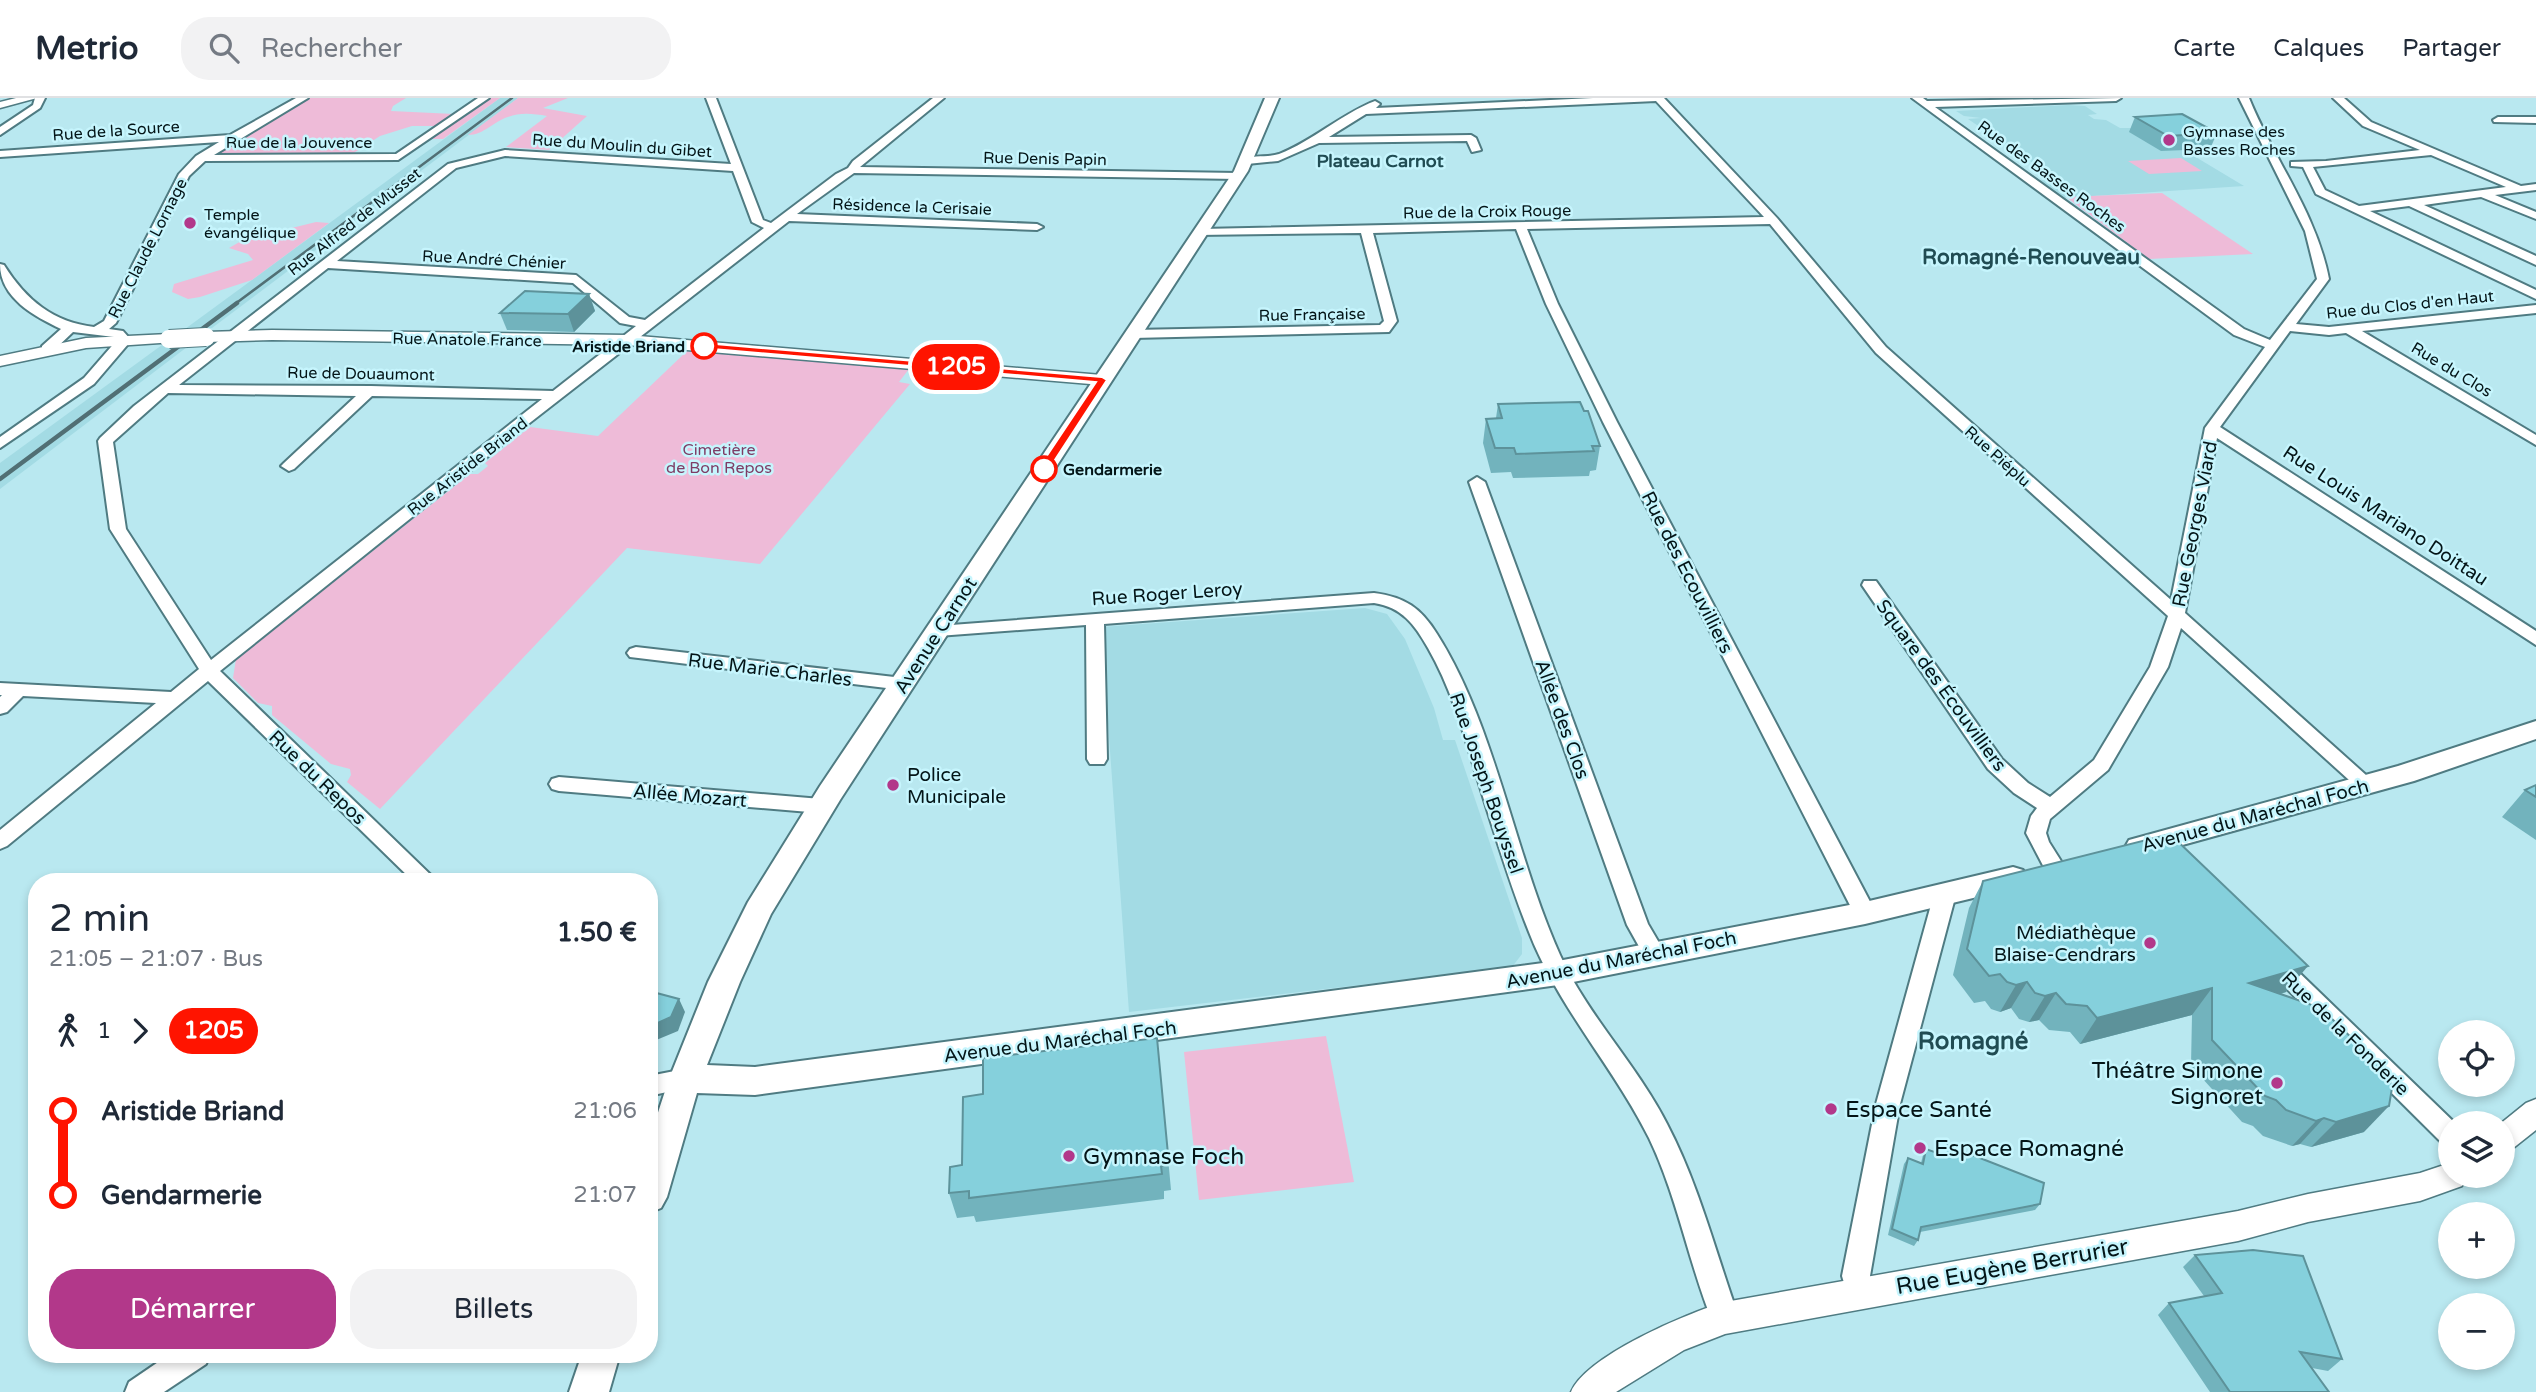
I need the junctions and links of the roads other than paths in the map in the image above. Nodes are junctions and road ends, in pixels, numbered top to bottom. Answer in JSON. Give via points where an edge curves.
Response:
{"nodes":[{"id":1,"x":31,"y":98,"type":"edge"},
{"id":2,"x":40,"y":98,"type":"edge"},
{"id":3,"x":303,"y":98,"type":"edge"},
{"id":4,"x":484,"y":98,"type":"edge"},
{"id":5,"x":711,"y":98,"type":"edge"},
{"id":6,"x":939,"y":98,"type":"edge"},
{"id":7,"x":1272,"y":98,"type":"edge"},
{"id":8,"x":1385,"y":98,"type":"edge"},
{"id":9,"x":1659,"y":98,"type":"edge"},
{"id":10,"x":2116,"y":98,"type":"edge"},
{"id":11,"x":2244,"y":98,"type":"edge"},
{"id":12,"x":2338,"y":98,"type":"edge"},
{"id":13,"x":1921,"y":101,"type":"edge"},
{"id":14,"x":0,"y":105,"type":"edge"},
{"id":15,"x":1365,"y":111,"type":"junction"},
{"id":16,"x":2498,"y":120,"type":"dead end"},
{"id":17,"x":2536,"y":120,"type":"edge"},
{"id":18,"x":0,"y":132,"type":"edge"},
{"id":19,"x":234,"y":138,"type":"junction"},
{"id":20,"x":1317,"y":141,"type":"junction"},
{"id":21,"x":1476,"y":150,"type":"dead end"},
{"id":22,"x":2433,"y":152,"type":"junction"},
{"id":23,"x":505,"y":153,"type":"joint"},
{"id":24,"x":0,"y":154,"type":"edge"},
{"id":25,"x":200,"y":159,"type":"junction"},
{"id":26,"x":1247,"y":161,"type":"junction"},
{"id":27,"x":2274,"y":162,"type":"junction"},
{"id":28,"x":2307,"y":165,"type":"junction"},
{"id":29,"x":738,"y":168,"type":"junction"},
{"id":30,"x":852,"y":170,"type":"junction"},
{"id":31,"x":1238,"y":176,"type":"junction"},
{"id":32,"x":2536,"y":187,"type":"edge"},
{"id":33,"x":2519,"y":189,"type":"junction"},
{"id":34,"x":2481,"y":194,"type":"junction"},
{"id":35,"x":2410,"y":202,"type":"junction"},
{"id":36,"x":2355,"y":209,"type":"junction"},
{"id":37,"x":2536,"y":216,"type":"edge"},
{"id":38,"x":786,"y":217,"type":"junction"},
{"id":39,"x":1773,"y":220,"type":"junction"},
{"id":40,"x":1520,"y":226,"type":"junction"},
{"id":41,"x":1037,"y":227,"type":"dead end"},
{"id":42,"x":773,"y":228,"type":"junction"},
{"id":43,"x":1366,"y":230,"type":"junction"},
{"id":44,"x":1201,"y":233,"type":"junction"},
{"id":45,"x":2536,"y":261,"type":"edge"},
{"id":46,"x":323,"y":264,"type":"junction"},
{"id":47,"x":0,"y":268,"type":"edge"},
{"id":48,"x":2536,"y":287,"type":"edge"},
{"id":49,"x":2519,"y":289,"type":"junction"},
{"id":50,"x":2536,"y":295,"type":"edge"},
{"id":51,"x":2536,"y":309,"type":"edge"},
{"id":52,"x":648,"y":324,"type":"junction"},
{"id":53,"x":2288,"y":327,"type":"junction"},
{"id":54,"x":70,"y":328,"type":"junction"},
{"id":55,"x":2348,"y":329,"type":"junction"},
{"id":56,"x":97,"y":331,"type":"junction"},
{"id":57,"x":1133,"y":334,"type":"junction"},
{"id":58,"x":234,"y":336,"type":"junction"},
{"id":59,"x":206,"y":337,"type":"joint"},
{"id":60,"x":169,"y":339,"type":"joint"},
{"id":61,"x":124,"y":340,"type":"junction"},
{"id":62,"x":627,"y":340,"type":"junction"},
{"id":63,"x":2274,"y":346,"type":"junction"},
{"id":64,"x":47,"y":349,"type":"junction"},
{"id":65,"x":0,"y":361,"type":"edge"},
{"id":66,"x":1102,"y":380,"type":"junction"},
{"id":67,"x":166,"y":389,"type":"junction"},
{"id":68,"x":371,"y":390,"type":"junction"},
{"id":69,"x":556,"y":395,"type":"junction"},
{"id":70,"x":2212,"y":428,"type":"junction"},
{"id":71,"x":2536,"y":441,"type":"edge"},
{"id":72,"x":0,"y":444,"type":"edge"},
{"id":73,"x":289,"y":466,"type":"dead end"},
{"id":74,"x":1477,"y":482,"type":"dead end"},
{"id":75,"x":1870,"y":585,"type":"dead end"},
{"id":76,"x":1399,"y":603,"type":"joint"},
{"id":77,"x":2176,"y":617,"type":"junction"},
{"id":78,"x":1095,"y":620,"type":"junction"},
{"id":79,"x":939,"y":631,"type":"junction"},
{"id":80,"x":2536,"y":639,"type":"edge"},
{"id":81,"x":636,"y":653,"type":"dead end"},
{"id":82,"x":209,"y":671,"type":"junction"},
{"id":83,"x":903,"y":684,"type":"junction"},
{"id":84,"x":9,"y":690,"type":"edge"},
{"id":85,"x":173,"y":698,"type":"junction"},
{"id":86,"x":0,"y":708,"type":"edge"},
{"id":87,"x":2536,"y":730,"type":"edge"},
{"id":88,"x":1097,"y":759,"type":"dead end"},
{"id":89,"x":559,"y":785,"type":"dead end"},
{"id":90,"x":2365,"y":785,"type":"junction"},
{"id":91,"x":821,"y":806,"type":"junction"},
{"id":92,"x":2051,"y":806,"type":"junction"},
{"id":93,"x":0,"y":842,"type":"edge"},
{"id":94,"x":2112,"y":854,"type":"edge"},
{"id":95,"x":2084,"y":862,"type":"edge"},
{"id":96,"x":2055,"y":869,"type":"junction"},
{"id":97,"x":419,"y":873,"type":"edge"},
{"id":98,"x":1945,"y":894,"type":"junction"},
{"id":99,"x":1865,"y":913,"type":"junction"},
{"id":100,"x":2259,"y":948,"type":"edge"},
{"id":101,"x":1654,"y":953,"type":"junction"},
{"id":102,"x":1558,"y":973,"type":"junction"},
{"id":103,"x":685,"y":1079,"type":"junction"},
{"id":104,"x":658,"y":1084,"type":"edge"},
{"id":105,"x":2536,"y":1112,"type":"edge"},
{"id":106,"x":2438,"y":1122,"type":"edge"},
{"id":107,"x":2515,"y":1129,"type":"edge"},
{"id":108,"x":658,"y":1168,"type":"edge"},
{"id":109,"x":2438,"y":1181,"type":"edge"},
{"id":110,"x":1860,"y":1294,"type":"junction"},
{"id":111,"x":1725,"y":1318,"type":"junction"},
{"id":112,"x":182,"y":1363,"type":"edge"},
{"id":113,"x":598,"y":1363,"type":"edge"},
{"id":114,"x":139,"y":1392,"type":"edge"},
{"id":115,"x":589,"y":1392,"type":"edge"},
{"id":116,"x":1588,"y":1392,"type":"edge"}],
"edges":[{"from":1,"to":14,"type":"street"},
{"from":2,"to":18,"type":"street","via":[[37,106]]},
{"from":3,"to":19,"type":"street","name":"Rue Claude Lornage"},
{"from":4,"to":25,"type":"street","name":"Rue de la Jouvence","via":[[398,157]]},
{"from":5,"to":29,"type":"street"},
{"from":6,"to":30,"type":"street","name":"Rue Aristide Briand"},
{"from":7,"to":26,"type":"main road","name":"Avenue Carnot"},
{"from":8,"to":15,"type":"street"},
{"from":9,"to":15,"type":"street"},
{"from":9,"to":39,"type":"street","name":"Rue Piéplu"},
{"from":10,"to":13,"type":"street"},
{"from":11,"to":27,"type":"street","name":"Rue Georges Viard"},
{"from":12,"to":22,"type":"street","via":[[2367,124]]},
{"from":13,"to":63,"type":"street","name":"Rue des Basses Roches","via":[[2239,332]]},
{"from":15,"to":20,"type":"street"},
{"from":16,"to":17,"type":"street"},
{"from":19,"to":24,"type":"street","name":"Rue de la Source"},
{"from":19,"to":25,"type":"street","name":"Rue Claude Lornage"},
{"from":20,"to":21,"type":"street","via":[[1471,138]]},
{"from":20,"to":26,"type":"street","via":[[1278,158]]},
{"from":22,"to":28,"type":"street"},
{"from":22,"to":33,"type":"street"},
{"from":23,"to":29,"type":"street","name":"Rue du Moulin du Gibet"},
{"from":23,"to":46,"type":"street","name":"Rue Alfred de Musset","via":[[452,166]]},
{"from":25,"to":56,"type":"street","name":"Rue Claude Lornage","via":[[184,174],[109,323]]},
{"from":26,"to":31,"type":"main road","name":"Avenue Carnot"},
{"from":27,"to":28,"type":"street"},
{"from":27,"to":53,"type":"street","name":"Rue Georges Viard","via":[[2308,223],[2323,279]]},
{"from":28,"to":36,"type":"street","via":[[2320,192]]},
{"from":29,"to":42,"type":"street","via":[[758,222]]},
{"from":30,"to":31,"type":"street","name":"Rue Denis Papin"},
{"from":30,"to":38,"type":"street","name":"Rue Aristide Briand"},
{"from":31,"to":44,"type":"main road","name":"Avenue Carnot"},
{"from":32,"to":33,"type":"street"},
{"from":33,"to":34,"type":"street"},
{"from":34,"to":35,"type":"street"},
{"from":34,"to":37,"type":"street"},
{"from":35,"to":36,"type":"street"},
{"from":35,"to":45,"type":"street"},
{"from":36,"to":49,"type":"street"},
{"from":38,"to":41,"type":"street","name":"Résidence la Cerisaie"},
{"from":38,"to":42,"type":"street","name":"Rue Aristide Briand"},
{"from":39,"to":40,"type":"street","name":"Rue de la Croix Rouge"},
{"from":39,"to":77,"type":"street","name":"Rue Piéplu","via":[[1871,341]]},
{"from":40,"to":43,"type":"street","name":"Rue de la Croix Rouge"},
{"from":40,"to":99,"type":"street","name":"Rue des Ecouvilliers","via":[[1552,304],[1616,434]]},
{"from":42,"to":52,"type":"street","name":"Rue Aristide Briand"},
{"from":43,"to":44,"type":"street","name":"Rue de la Croix Rouge"},
{"from":43,"to":57,"type":"street","name":"Rue Française","via":[[1391,321],[1384,329]]},
{"from":44,"to":57,"type":"main road","name":"Avenue Carnot"},
{"from":46,"to":52,"type":"street","name":"Rue André Chénier","via":[[576,279],[625,320]]},
{"from":46,"to":58,"type":"street","name":"Rue Alfred de Musset"},
{"from":47,"to":54,"type":"street","via":[[10,288],[32,308]]},
{"from":48,"to":49,"type":"street"},
{"from":49,"to":50,"type":"street"},
{"from":51,"to":55,"type":"street","name":"Rue du Clos d'en Haut"},
{"from":52,"to":62,"type":"street","name":"Rue Aristide Briand"},
{"from":53,"to":55,"type":"street","name":"Rue du Clos d'en Haut"},
{"from":53,"to":63,"type":"street","name":"Rue Georges Viard"},
{"from":54,"to":56,"type":"street"},
{"from":54,"to":64,"type":"street"},
{"from":55,"to":71,"type":"street","name":"Rue du Clos"},
{"from":56,"to":61,"type":"street","via":[[118,334]]},
{"from":57,"to":66,"type":"main road","name":"Avenue Carnot"},
{"from":58,"to":59,"type":"street","name":"Rue Anatole France"},
{"from":58,"to":62,"type":"street","name":"Rue Anatole France"},
{"from":58,"to":67,"type":"street"},
{"from":59,"to":60,"type":"street","name":"Rue Anatole France","bridge":true},
{"from":60,"to":61,"type":"street","name":"Rue Anatole France"},
{"from":61,"to":64,"type":"street","name":"Rue Anatole France"},
{"from":61,"to":72,"type":"street","via":[[89,382]]},
{"from":62,"to":66,"type":"street","name":"Rue Anatole France"},
{"from":62,"to":69,"type":"street","name":"Rue Aristide Briand"},
{"from":63,"to":70,"type":"street","name":"Rue Georges Viard"},
{"from":64,"to":65,"type":"street","name":"Rue Anatole France"},
{"from":66,"to":79,"type":"main road","name":"Avenue Carnot"},
{"from":67,"to":68,"type":"street","name":"Rue de Douaumont"},
{"from":67,"to":82,"type":"street","via":[[105,441],[116,517],[118,529]]},
{"from":68,"to":69,"type":"street","name":"Rue de Douaumont"},
{"from":68,"to":73,"type":"street"},
{"from":69,"to":82,"type":"street","name":"Rue Aristide Briand"},
{"from":70,"to":77,"type":"street","name":"Rue Georges Viard"},
{"from":70,"to":80,"type":"street","name":"Rue Louis Mariano Doittau"},
{"from":74,"to":101,"type":"street","name":"Allée des Clos","via":[[1637,925]]},
{"from":75,"to":92,"type":"street","name":"Square des Écouvilliers","via":[[1995,764],[2017,786]]},
{"from":76,"to":78,"type":"street","name":"Rue Roger Leroy","via":[[1374,598]]},
{"from":76,"to":102,"type":"street","name":"Rue Joseph Bouyssel","via":[[1416,617],[1461,698],[1524,892]]},
{"from":77,"to":90,"type":"street","name":"Rue Piéplu"},
{"from":77,"to":92,"type":"street","name":"Rue Georges Viard","via":[[2160,667],[2101,765]]},
{"from":78,"to":79,"type":"street","name":"Rue Roger Leroy"},
{"from":78,"to":88,"type":"street"},
{"from":79,"to":83,"type":"main road","name":"Avenue Carnot"},
{"from":81,"to":83,"type":"street","name":"Rue Marie Charles"},
{"from":82,"to":85,"type":"street","name":"Rue Aristide Briand"},
{"from":82,"to":97,"type":"street","name":"Rue du Repos"},
{"from":83,"to":91,"type":"main road","name":"Avenue Carnot"},
{"from":84,"to":85,"type":"street"},
{"from":84,"to":86,"type":"street"},
{"from":85,"to":93,"type":"street","name":"Rue Aristide Briand"},
{"from":87,"to":90,"type":"main road","name":"Avenue du Maréchal Foch"},
{"from":89,"to":91,"type":"street","name":"Allée Mozart"},
{"from":90,"to":94,"type":"main road","name":"Avenue du Maréchal Foch","via":[[2162,853]]},
{"from":91,"to":103,"type":"main road","name":"Avenue Carnot","via":[[752,922]]},
{"from":92,"to":96,"type":"street","name":"Rue Georges Viard","via":[[2041,816],[2036,833]]},
{"from":95,"to":96,"type":"main road","name":"Avenue du Maréchal Foch"},
{"from":96,"to":98,"type":"main road","name":"Avenue du Maréchal Foch"},
{"from":98,"to":99,"type":"main road","name":"Avenue du Maréchal Foch"},
{"from":98,"to":110,"type":"street","via":[[1888,1104],[1856,1276]]},
{"from":99,"to":101,"type":"main road","name":"Avenue du Maréchal Foch"},
{"from":100,"to":106,"type":"street","name":"Rue de la Fonderie"},
{"from":101,"to":102,"type":"main road","name":"Avenue du Maréchal Foch"},
{"from":102,"to":103,"type":"main road","name":"Avenue du Maréchal Foch","via":[[755,1081]]},
{"from":102,"to":111,"type":"street","name":"Rue Joseph Bouyssel","via":[[1659,1134]]},
{"from":103,"to":104,"type":"street"},
{"from":103,"to":108,"type":"main road","name":"Avenue Carnot"},
{"from":105,"to":107,"type":"street"},
{"from":109,"to":110,"type":"street","name":"Rue Eugène Berrurier","via":[[2238,1226]]},
{"from":110,"to":111,"type":"street","name":"Rue Eugène Berrurier"},
{"from":111,"to":116,"type":"street","name":"Rue Eugène Berrurier","via":[[1671,1340]]},
{"from":112,"to":114,"type":"street"},
{"from":113,"to":115,"type":"main road"}]}
